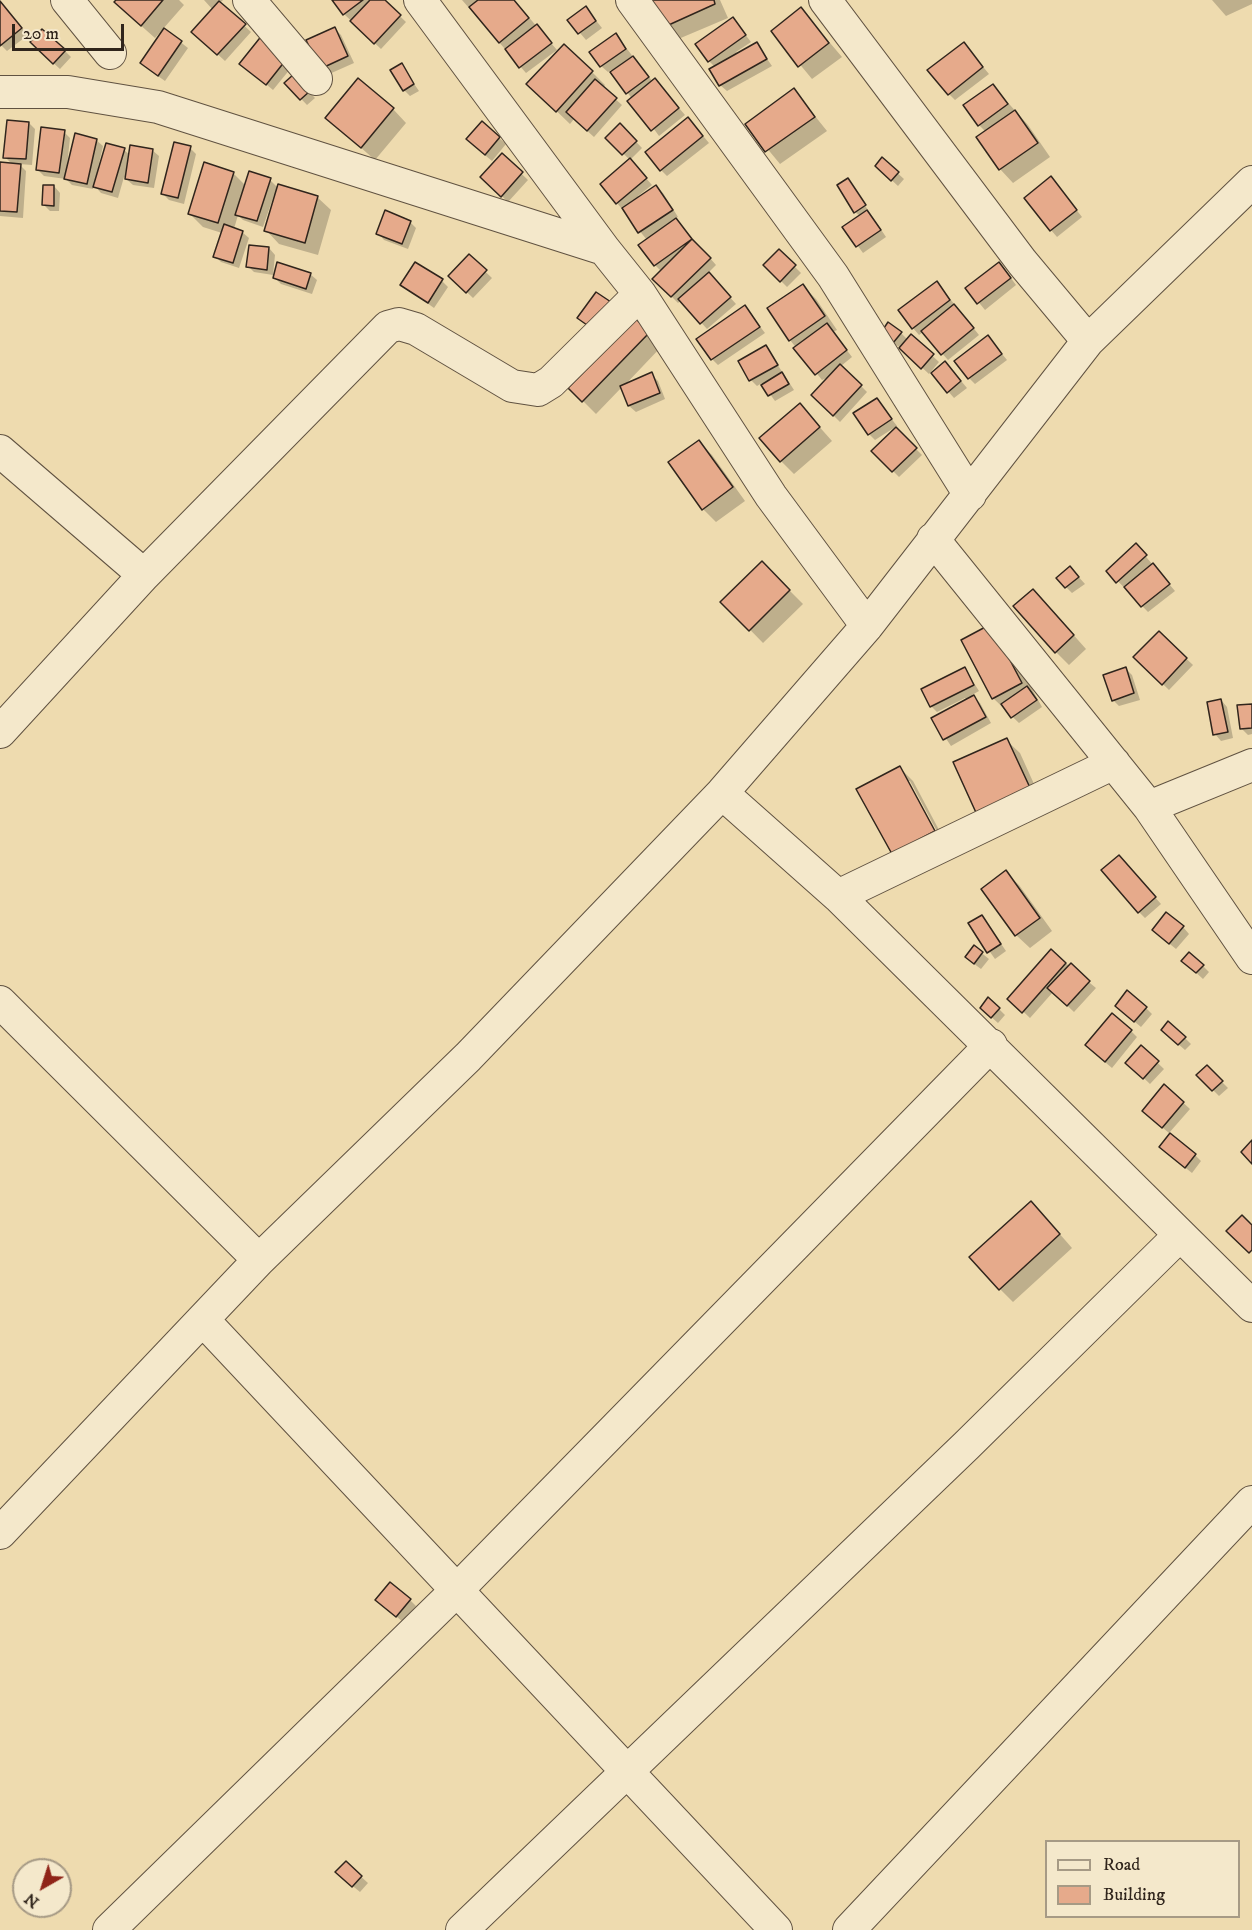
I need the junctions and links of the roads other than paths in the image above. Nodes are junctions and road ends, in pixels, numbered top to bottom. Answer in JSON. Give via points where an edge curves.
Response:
{"nodes":[{"id":1,"x":67,"y":0,"type":"edge"},
{"id":2,"x":249,"y":0,"type":"edge"},
{"id":3,"x":420,"y":0,"type":"edge"},
{"id":4,"x":632,"y":0,"type":"edge"},
{"id":5,"x":825,"y":0,"type":"edge"},
{"id":6,"x":110,"y":53,"type":"dead end"},
{"id":7,"x":316,"y":80,"type":"dead end"},
{"id":8,"x":0,"y":92,"type":"edge"},
{"id":9,"x":1252,"y":182,"type":"edge"},
{"id":10,"x":604,"y":249,"type":"junction"},
{"id":11,"x":640,"y":294,"type":"junction"},
{"id":12,"x":1088,"y":341,"type":"junction"},
{"id":13,"x":0,"y":451,"type":"edge"},
{"id":14,"x":970,"y":495,"type":"junction"},
{"id":15,"x":933,"y":539,"type":"junction"},
{"id":16,"x":144,"y":575,"type":"junction"},
{"id":17,"x":867,"y":626,"type":"junction"},
{"id":18,"x":0,"y":732,"type":"edge"},
{"id":19,"x":1114,"y":763,"type":"junction"},
{"id":20,"x":1252,"y":765,"type":"edge"},
{"id":21,"x":722,"y":793,"type":"junction"},
{"id":22,"x":1149,"y":807,"type":"junction"},
{"id":23,"x":838,"y":896,"type":"junction"},
{"id":24,"x":1252,"y":958,"type":"edge"},
{"id":25,"x":0,"y":1002,"type":"edge"},
{"id":26,"x":991,"y":1045,"type":"junction"},
{"id":27,"x":1180,"y":1235,"type":"junction"},
{"id":28,"x":259,"y":1260,"type":"junction"},
{"id":29,"x":1252,"y":1306,"type":"edge"},
{"id":30,"x":204,"y":1321,"type":"junction"},
{"id":31,"x":1252,"y":1502,"type":"edge"},
{"id":32,"x":0,"y":1533,"type":"edge"},
{"id":33,"x":456,"y":1591,"type":"junction"},
{"id":34,"x":626,"y":1771,"type":"junction"},
{"id":35,"x":109,"y":1930,"type":"edge"},
{"id":36,"x":462,"y":1930,"type":"edge"},
{"id":37,"x":776,"y":1930,"type":"edge"},
{"id":38,"x":849,"y":1930,"type":"edge"}],
"edges":[{"from":1,"to":6,"type":"street"},
{"from":2,"to":7,"type":"street"},
{"from":3,"to":10,"type":"street"},
{"from":4,"to":14,"type":"street","via":[[833,276]]},
{"from":5,"to":12,"type":"street","via":[[1022,262]]},
{"from":8,"to":10,"type":"street","via":[[68,92],[158,106]]},
{"from":9,"to":12,"type":"street"},
{"from":10,"to":11,"type":"street"},
{"from":11,"to":16,"type":"street","via":[[551,382],[538,390],[512,386],[416,329],[399,324],[388,327]]},
{"from":11,"to":17,"type":"street","via":[[771,496]]},
{"from":12,"to":14,"type":"street"},
{"from":13,"to":16,"type":"street"},
{"from":14,"to":15,"type":"street"},
{"from":15,"to":17,"type":"street"},
{"from":15,"to":19,"type":"street"},
{"from":16,"to":18,"type":"street"},
{"from":17,"to":21,"type":"street"},
{"from":19,"to":22,"type":"street"},
{"from":19,"to":23,"type":"street"},
{"from":20,"to":22,"type":"street"},
{"from":21,"to":23,"type":"street"},
{"from":21,"to":28,"type":"street","via":[[468,1057]]},
{"from":22,"to":24,"type":"street"},
{"from":23,"to":26,"type":"street"},
{"from":25,"to":28,"type":"street"},
{"from":26,"to":27,"type":"street"},
{"from":26,"to":33,"type":"street"},
{"from":27,"to":29,"type":"street"},
{"from":27,"to":34,"type":"street"},
{"from":28,"to":30,"type":"street"},
{"from":30,"to":32,"type":"street"},
{"from":30,"to":33,"type":"street"},
{"from":31,"to":38,"type":"street"},
{"from":33,"to":34,"type":"street"},
{"from":33,"to":35,"type":"street"},
{"from":34,"to":36,"type":"street"},
{"from":34,"to":37,"type":"street"}]}
